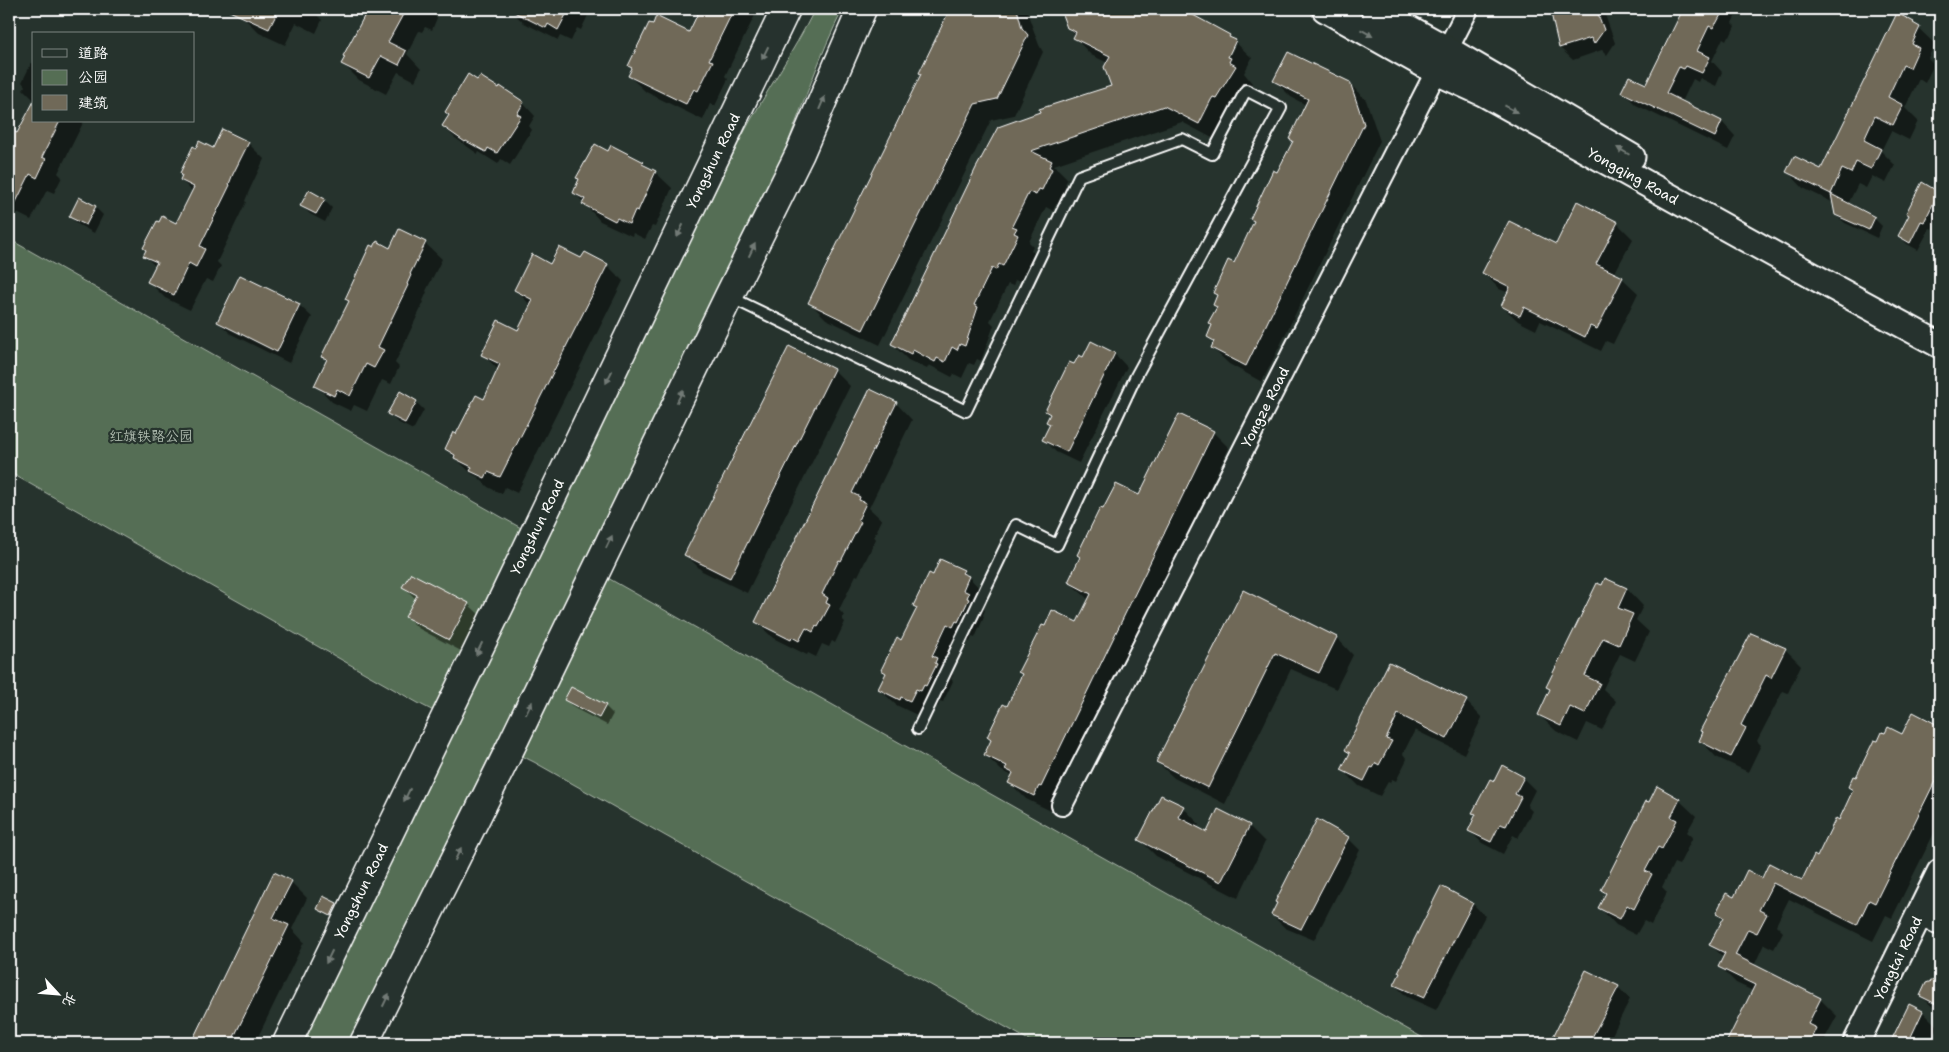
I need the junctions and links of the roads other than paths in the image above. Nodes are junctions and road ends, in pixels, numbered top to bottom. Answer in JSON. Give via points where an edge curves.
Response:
{"nodes":[{"id":1,"x":786,"y":9,"type":"edge"},
{"id":2,"x":862,"y":9,"type":"edge"},
{"id":3,"x":1325,"y":9,"type":"edge"},
{"id":4,"x":1374,"y":9,"type":"edge"},
{"id":5,"x":1468,"y":9,"type":"edge"},
{"id":6,"x":1447,"y":49,"type":"junction"},
{"id":7,"x":1436,"y":71,"type":"junction"},
{"id":8,"x":729,"y":296,"type":"junction"},
{"id":9,"x":1940,"y":328,"type":"edge"},
{"id":10,"x":1940,"y":345,"type":"edge"},
{"id":11,"x":918,"y":729,"type":"dead end"},
{"id":12,"x":1062,"y":805,"type":"dead end"},
{"id":13,"x":1940,"y":872,"type":"edge"},
{"id":14,"x":1930,"y":919,"type":"edge"},
{"id":15,"x":287,"y":1043,"type":"edge"},
{"id":16,"x":364,"y":1043,"type":"edge"},
{"id":17,"x":1856,"y":1043,"type":"edge"}],
"edges":[{"from":1,"to":15,"type":"main road","name":"Yongshun Road","one_way":true},
{"from":8,"to":2,"type":"main road","one_way":true,"via":[[800,152]]},
{"from":3,"to":7,"type":"street","name":"Yongqing Road","one_way":true},
{"from":4,"to":6,"type":"street","name":"Yongqing Road"},
{"from":5,"to":6,"type":"street","name":"Yongze Road"},
{"from":6,"to":7,"type":"street","name":"Yongze Road"},
{"from":9,"to":6,"type":"street","name":"Yongqing Road","one_way":true,"via":[[1839,276]]},
{"from":7,"to":10,"type":"street","name":"Yongqing Road","one_way":true,"via":[[1483,93]]},
{"from":7,"to":12,"type":"street","name":"Yongze Road"},
{"from":8,"to":11,"type":"lane","via":[[966,411],[1079,176],[1182,139],[1212,154],[1246,90],[1281,108],[1136,376],[1057,545],[1016,525]]},
{"from":16,"to":8,"type":"main road","one_way":true},
{"from":13,"to":14,"type":"street","name":"Yongtai Road"},
{"from":14,"to":17,"type":"street","name":"Yongtai Road"}]}
